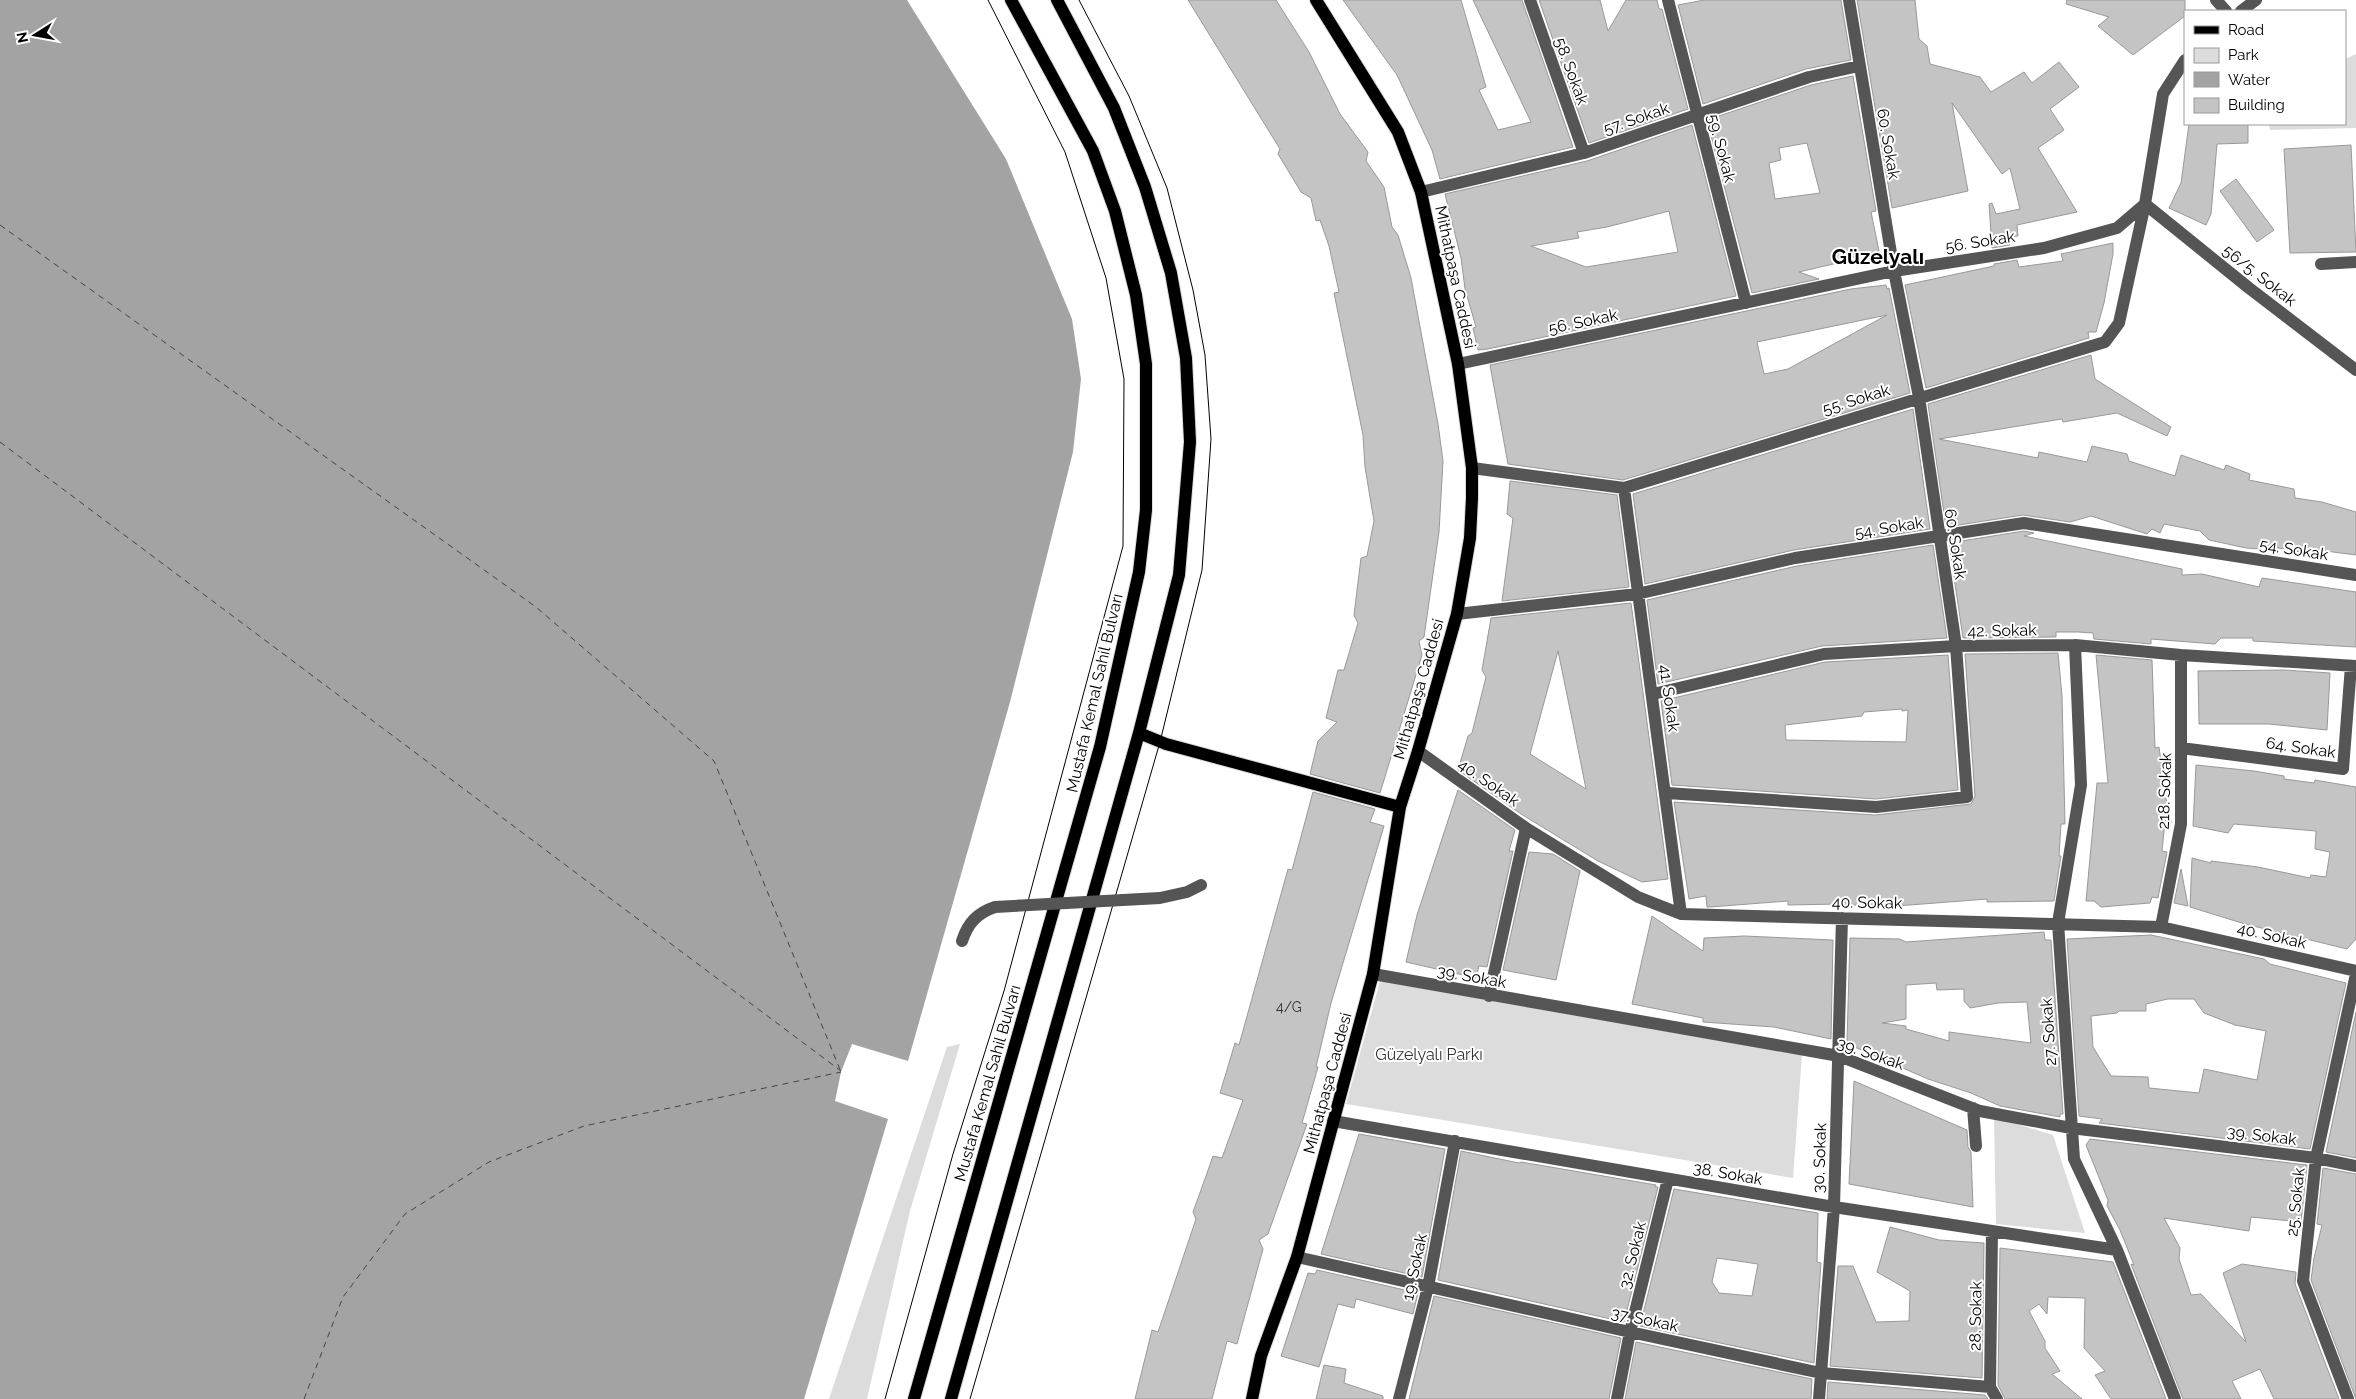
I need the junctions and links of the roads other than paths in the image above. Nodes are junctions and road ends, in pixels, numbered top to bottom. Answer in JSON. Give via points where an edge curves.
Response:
{"nodes":[{"id":1,"x":1011,"y":0,"type":"edge"},
{"id":2,"x":1057,"y":0,"type":"edge"},
{"id":3,"x":1316,"y":0,"type":"edge"},
{"id":4,"x":1530,"y":0,"type":"edge"},
{"id":5,"x":1668,"y":0,"type":"edge"},
{"id":6,"x":1848,"y":0,"type":"edge"},
{"id":7,"x":2216,"y":0,"type":"edge"},
{"id":8,"x":2256,"y":0,"type":"edge"},
{"id":9,"x":2225,"y":10,"type":"edge"},
{"id":10,"x":2241,"y":10,"type":"edge"},
{"id":11,"x":2184,"y":62,"type":"edge"},
{"id":12,"x":1859,"y":66,"type":"junction"},
{"id":13,"x":1697,"y":115,"type":"junction"},
{"id":14,"x":1584,"y":153,"type":"junction"},
{"id":15,"x":1421,"y":192,"type":"junction"},
{"id":16,"x":2145,"y":204,"type":"junction"},
{"id":17,"x":2356,"y":262,"type":"edge"},
{"id":18,"x":2321,"y":264,"type":"dead end"},
{"id":19,"x":1894,"y":271,"type":"junction"},
{"id":20,"x":1746,"y":303,"type":"junction"},
{"id":21,"x":1458,"y":364,"type":"junction"},
{"id":22,"x":2356,"y":370,"type":"edge"},
{"id":23,"x":1919,"y":397,"type":"junction"},
{"id":24,"x":1472,"y":468,"type":"junction"},
{"id":25,"x":1624,"y":488,"type":"junction"},
{"id":26,"x":1939,"y":536,"type":"junction"},
{"id":27,"x":2356,"y":575,"type":"edge"},
{"id":28,"x":1636,"y":594,"type":"junction"},
{"id":29,"x":1457,"y":614,"type":"junction"},
{"id":30,"x":2075,"y":645,"type":"junction"},
{"id":31,"x":1956,"y":646,"type":"junction"},
{"id":32,"x":2181,"y":655,"type":"junction"},
{"id":33,"x":2354,"y":666,"type":"edge"},
{"id":34,"x":1653,"y":694,"type":"junction"},
{"id":35,"x":1139,"y":733,"type":"junction"},
{"id":36,"x":2181,"y":748,"type":"junction"},
{"id":37,"x":1418,"y":752,"type":"junction"},
{"id":38,"x":1666,"y":793,"type":"junction"},
{"id":39,"x":1400,"y":807,"type":"junction"},
{"id":40,"x":1526,"y":828,"type":"junction"},
{"id":41,"x":1201,"y":885,"type":"dead end"},
{"id":42,"x":1681,"y":914,"type":"junction"},
{"id":43,"x":1842,"y":918,"type":"junction"},
{"id":44,"x":2058,"y":922,"type":"junction"},
{"id":45,"x":2160,"y":927,"type":"junction"},
{"id":46,"x":962,"y":941,"type":"dead end"},
{"id":47,"x":2356,"y":973,"type":"edge"},
{"id":48,"x":1373,"y":974,"type":"junction"},
{"id":49,"x":1489,"y":996,"type":"junction"},
{"id":50,"x":1839,"y":1056,"type":"junction"},
{"id":51,"x":1973,"y":1108,"type":"junction"},
{"id":52,"x":1333,"y":1121,"type":"junction"},
{"id":53,"x":2070,"y":1128,"type":"junction"},
{"id":54,"x":1455,"y":1140,"type":"junction"},
{"id":55,"x":1976,"y":1146,"type":"dead end"},
{"id":56,"x":2316,"y":1158,"type":"junction"},
{"id":57,"x":2356,"y":1166,"type":"edge"},
{"id":58,"x":1668,"y":1179,"type":"junction"},
{"id":59,"x":1834,"y":1208,"type":"junction"},
{"id":60,"x":1992,"y":1231,"type":"junction"},
{"id":61,"x":2117,"y":1250,"type":"junction"},
{"id":62,"x":1297,"y":1257,"type":"junction"},
{"id":63,"x":1428,"y":1286,"type":"junction"},
{"id":64,"x":1630,"y":1332,"type":"junction"},
{"id":65,"x":1821,"y":1373,"type":"junction"},
{"id":66,"x":1990,"y":1387,"type":"junction"},
{"id":67,"x":914,"y":1399,"type":"edge"},
{"id":68,"x":950,"y":1399,"type":"edge"},
{"id":69,"x":1252,"y":1399,"type":"edge"},
{"id":70,"x":1399,"y":1399,"type":"edge"},
{"id":71,"x":1617,"y":1399,"type":"edge"},
{"id":72,"x":1819,"y":1399,"type":"edge"},
{"id":73,"x":1997,"y":1399,"type":"edge"},
{"id":74,"x":2175,"y":1399,"type":"edge"},
{"id":75,"x":2348,"y":1399,"type":"edge"}],
"edges":[{"from":1,"to":67,"type":"main road","name":"Mustafa Kemal Sahil Bulvarı","via":[[1093,151],[1115,211],[1136,295],[1146,364],[1146,510],[1139,572],[1100,747]]},
{"from":2,"to":35,"type":"main road","via":[[1114,108],[1145,186],[1171,273],[1186,358],[1190,442],[1179,575]]},
{"from":3,"to":15,"type":"main road","name":"Mithatpaşa Caddesi","via":[[1398,132]]},
{"from":4,"to":14,"type":"street","name":"58. Sokak"},
{"from":5,"to":13,"type":"street","name":"59. Sokak"},
{"from":6,"to":12,"type":"street","name":"60. Sokak"},
{"from":7,"to":9,"type":"street"},
{"from":8,"to":10,"type":"street"},
{"from":11,"to":16,"type":"street","via":[[2163,94]]},
{"from":12,"to":13,"type":"street","name":"57. Sokak","via":[[1809,77]]},
{"from":12,"to":19,"type":"street","name":"60. Sokak"},
{"from":13,"to":14,"type":"street","name":"57. Sokak"},
{"from":13,"to":20,"type":"street","name":"59. Sokak"},
{"from":14,"to":15,"type":"street","name":"57. Sokak"},
{"from":15,"to":21,"type":"main road","name":"Mithatpaşa Caddesi"},
{"from":16,"to":19,"type":"street","name":"56. Sokak","via":[[2117,228],[2091,236],[2044,248]]},
{"from":16,"to":22,"type":"street","name":"56/5. Sokak"},
{"from":16,"to":23,"type":"street","name":"55. Sokak","via":[[2119,324],[2106,342]]},
{"from":17,"to":18,"type":"street"},
{"from":19,"to":20,"type":"street","name":"56. Sokak"},
{"from":19,"to":23,"type":"street","name":"60. Sokak"},
{"from":20,"to":21,"type":"street","name":"56. Sokak"},
{"from":21,"to":24,"type":"main road","name":"Mithatpaşa Caddesi"},
{"from":23,"to":25,"type":"street","name":"55. Sokak"},
{"from":23,"to":26,"type":"street","name":"60. Sokak"},
{"from":24,"to":25,"type":"street","name":"55. Sokak"},
{"from":24,"to":29,"type":"main road","name":"Mithatpaşa Caddesi","via":[[1470,538]]},
{"from":25,"to":28,"type":"street","name":"41. Sokak"},
{"from":26,"to":27,"type":"street","name":"54. Sokak","via":[[2024,523]]},
{"from":26,"to":28,"type":"street","name":"54. Sokak","via":[[1795,558]]},
{"from":26,"to":31,"type":"street","name":"60. Sokak"},
{"from":28,"to":29,"type":"street","name":"54. Sokak"},
{"from":28,"to":34,"type":"street","name":"41. Sokak"},
{"from":29,"to":37,"type":"main road","name":"Mithatpaşa Caddesi"},
{"from":30,"to":31,"type":"street","name":"42. Sokak"},
{"from":30,"to":32,"type":"street","name":"42. Sokak"},
{"from":30,"to":44,"type":"street","name":"27. Sokak","via":[[2082,786]]},
{"from":31,"to":34,"type":"street","name":"42. Sokak","via":[[1824,654]]},
{"from":31,"to":38,"type":"street","name":"60. Sokak","via":[[1967,797],[1876,807]]},
{"from":32,"to":33,"type":"street","name":"42. Sokak"},
{"from":32,"to":36,"type":"street","name":"218. Sokak"},
{"from":33,"to":36,"type":"street","name":"64. Sokak","via":[[2343,769]]},
{"from":34,"to":38,"type":"street","name":"41. Sokak"},
{"from":35,"to":39,"type":"main road","via":[[1166,744]]},
{"from":35,"to":68,"type":"main road"},
{"from":36,"to":45,"type":"street","name":"218. Sokak","via":[[2181,824]]},
{"from":37,"to":39,"type":"main road","name":"Mithatpaşa Caddesi"},
{"from":37,"to":40,"type":"street","name":"40. Sokak"},
{"from":38,"to":42,"type":"street","name":"41. Sokak"},
{"from":39,"to":48,"type":"main road","name":"Mithatpaşa Caddesi"},
{"from":40,"to":42,"type":"street","name":"40. Sokak","via":[[1638,897]]},
{"from":40,"to":49,"type":"street"},
{"from":41,"to":46,"type":"street","bridge":true,"via":[[1160,898],[995,907],[975,917]]},
{"from":42,"to":43,"type":"street","name":"40. Sokak"},
{"from":43,"to":44,"type":"street","name":"40. Sokak"},
{"from":43,"to":50,"type":"street","name":"30. Sokak"},
{"from":44,"to":45,"type":"street","name":"40. Sokak"},
{"from":44,"to":53,"type":"street","name":"27. Sokak"},
{"from":45,"to":47,"type":"street","name":"40. Sokak"},
{"from":47,"to":56,"type":"street","name":"25. Sokak"},
{"from":48,"to":49,"type":"street","name":"39. Sokak"},
{"from":48,"to":52,"type":"main road","name":"Mithatpaşa Caddesi"},
{"from":49,"to":50,"type":"street","name":"39. Sokak"},
{"from":50,"to":51,"type":"street","name":"39. Sokak"},
{"from":50,"to":59,"type":"street","name":"30. Sokak"},
{"from":51,"to":53,"type":"street","name":"39. Sokak"},
{"from":51,"to":55,"type":"street"},
{"from":52,"to":54,"type":"street","name":"38. Sokak"},
{"from":52,"to":62,"type":"main road","name":"Mithatpaşa Caddesi"},
{"from":53,"to":56,"type":"street","name":"39. Sokak"},
{"from":53,"to":61,"type":"street","name":"27. Sokak","via":[[2074,1159]]},
{"from":54,"to":58,"type":"street","name":"38. Sokak"},
{"from":54,"to":63,"type":"street","name":"19. Sokak"},
{"from":56,"to":57,"type":"street","name":"39. Sokak"},
{"from":56,"to":75,"type":"street","name":"25. Sokak","via":[[2303,1281]]},
{"from":58,"to":59,"type":"street","name":"38. Sokak"},
{"from":58,"to":64,"type":"street","name":"32. Sokak"},
{"from":59,"to":60,"type":"street","name":"38. Sokak"},
{"from":59,"to":65,"type":"street","name":"30. Sokak"},
{"from":60,"to":61,"type":"street","name":"38. Sokak"},
{"from":60,"to":66,"type":"street","name":"28. Sokak"},
{"from":61,"to":74,"type":"street","name":"27. Sokak"},
{"from":62,"to":63,"type":"street","name":"37. Sokak"},
{"from":62,"to":69,"type":"main road","name":"Mithatpaşa Caddesi","via":[[1261,1356]]},
{"from":63,"to":64,"type":"street","name":"37. Sokak"},
{"from":63,"to":70,"type":"street","name":"19. Sokak"},
{"from":64,"to":65,"type":"street","name":"37. Sokak"},
{"from":64,"to":71,"type":"street","name":"32. Sokak"},
{"from":65,"to":66,"type":"street","name":"37. Sokak"},
{"from":65,"to":72,"type":"street","name":"30. Sokak"},
{"from":66,"to":73,"type":"street"}]}
